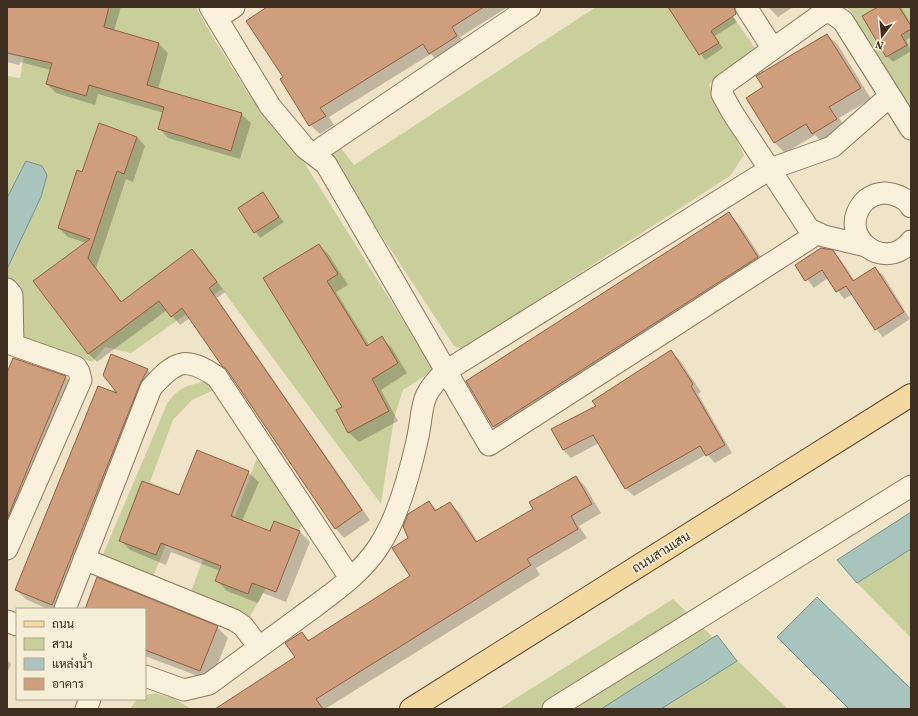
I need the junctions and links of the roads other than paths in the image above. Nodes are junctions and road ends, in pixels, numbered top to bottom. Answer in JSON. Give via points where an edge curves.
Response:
{"nodes":[{"id":1,"x":234,"y":7,"type":"edge"},
{"id":2,"x":530,"y":7,"type":"edge"},
{"id":3,"x":746,"y":7,"type":"edge"},
{"id":4,"x":213,"y":13,"type":"edge"},
{"id":5,"x":773,"y":49,"type":"junction"},
{"id":6,"x":890,"y":96,"type":"junction"},
{"id":7,"x":911,"y":129,"type":"edge"},
{"id":8,"x":313,"y":154,"type":"junction"},
{"id":9,"x":770,"y":169,"type":"junction"},
{"id":10,"x":909,"y":200,"type":"edge"},
{"id":11,"x":818,"y":233,"type":"junction"},
{"id":12,"x":866,"y":246,"type":"junction"},
{"id":13,"x":908,"y":250,"type":"edge"},
{"id":14,"x":7,"y":289,"type":"edge"},
{"id":15,"x":446,"y":371,"type":"junction"},
{"id":16,"x":911,"y":395,"type":"edge"},
{"id":17,"x":911,"y":486,"type":"edge"},
{"id":18,"x":7,"y":549,"type":"edge"},
{"id":19,"x":84,"y":559,"type":"junction"},
{"id":20,"x":350,"y":578,"type":"junction"},
{"id":21,"x":64,"y":608,"type":"edge"},
{"id":22,"x":259,"y":647,"type":"junction"},
{"id":23,"x":146,"y":676,"type":"edge"},
{"id":24,"x":411,"y":709,"type":"edge"},
{"id":25,"x":553,"y":709,"type":"edge"}],
"edges":[{"from":1,"to":4,"type":"street"},
{"from":2,"to":8,"type":"street"},
{"from":3,"to":5,"type":"street"},
{"from":4,"to":8,"type":"street","via":[[270,106]]},
{"from":5,"to":6,"type":"street","via":[[823,13],[832,14],[843,22]]},
{"from":5,"to":9,"type":"street","via":[[723,85],[722,94]]},
{"from":6,"to":7,"type":"street"},
{"from":6,"to":9,"type":"street","via":[[832,147]]},
{"from":8,"to":15,"type":"street","via":[[326,164]]},
{"from":9,"to":11,"type":"street","via":[[809,229]]},
{"from":9,"to":15,"type":"street"},
{"from":10,"to":12,"type":"street","via":[[883,193],[865,201],[855,219],[859,238]]},
{"from":11,"to":12,"type":"street"},
{"from":11,"to":15,"type":"street","via":[[489,445]]},
{"from":12,"to":13,"type":"street","via":[[874,252],[884,254]]},
{"from":14,"to":18,"type":"street","via":[[12,295],[13,345],[76,367],[81,380]]},
{"from":15,"to":20,"type":"street","via":[[432,384],[422,402],[417,440],[399,503],[380,545],[366,564]]},
{"from":16,"to":24,"type":"main road","name":"ถนนสามเสน"},
{"from":17,"to":25,"type":"street"},
{"from":19,"to":20,"type":"street","via":[[151,388],[177,365],[188,362],[201,366],[217,377]]},
{"from":19,"to":21,"type":"street"},
{"from":19,"to":22,"type":"street","via":[[234,620],[243,626]]},
{"from":20,"to":22,"type":"street"},
{"from":22,"to":23,"type":"street","via":[[208,684],[190,689],[184,690]]}]}
